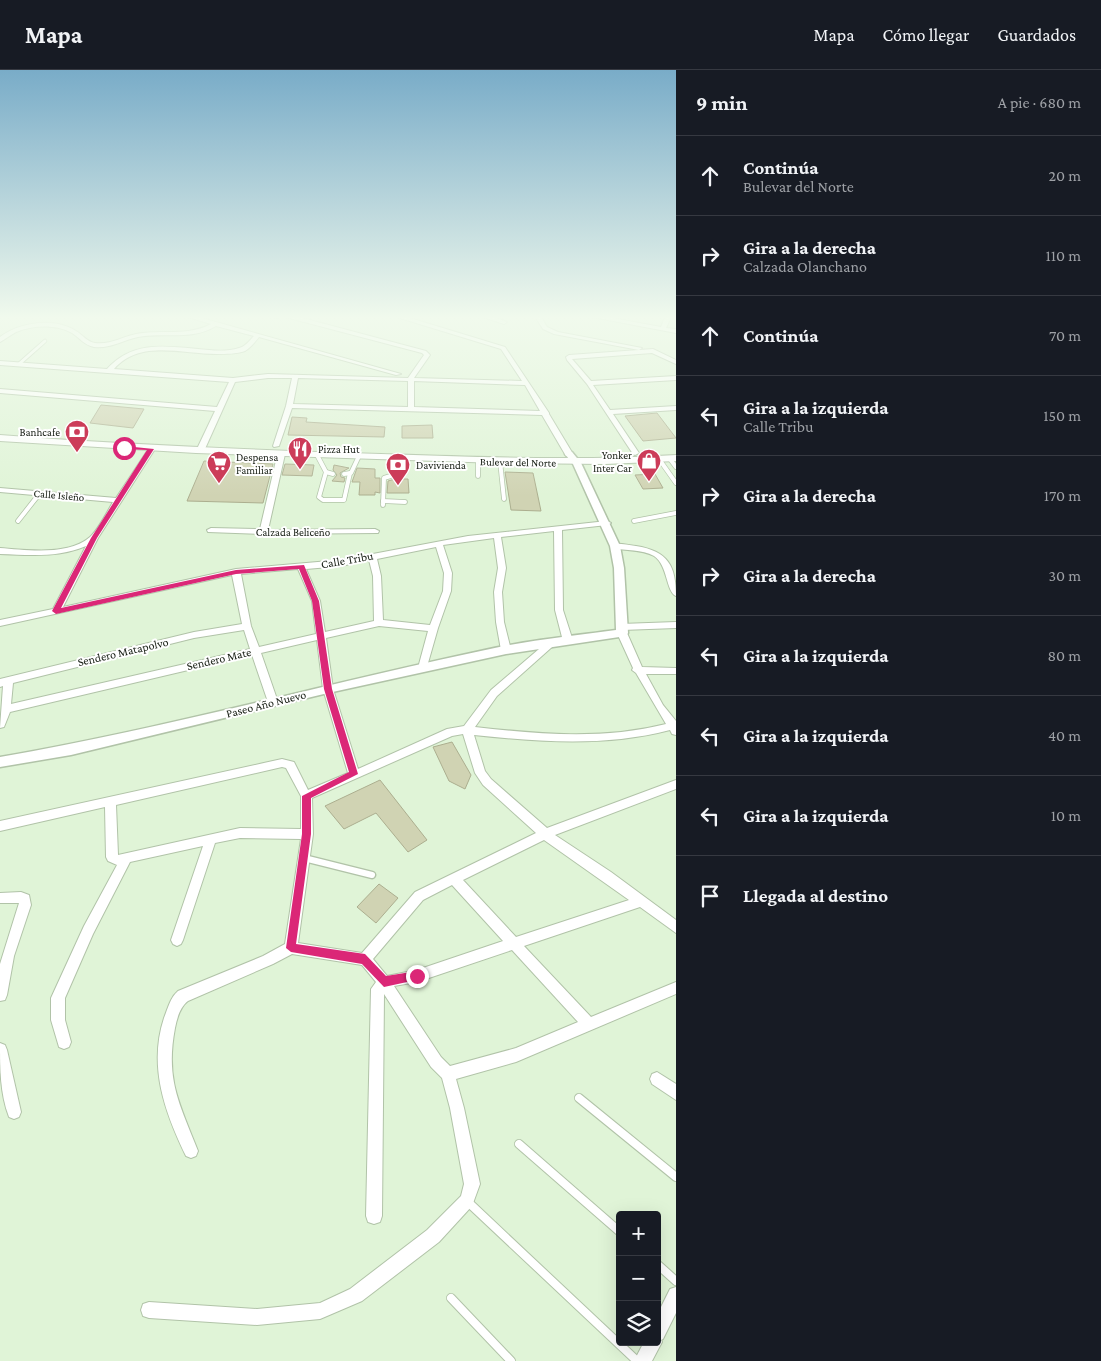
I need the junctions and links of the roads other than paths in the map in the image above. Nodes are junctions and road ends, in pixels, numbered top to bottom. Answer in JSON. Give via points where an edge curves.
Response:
{"nodes":[{"id":1,"x":159,"y":375,"type":"edge"},
{"id":2,"x":401,"y":375,"type":"edge"},
{"id":3,"x":413,"y":375,"type":"edge"},
{"id":4,"x":522,"y":375,"type":"edge"},
{"id":5,"x":582,"y":375,"type":"edge"},
{"id":6,"x":294,"y":376,"type":"junction"},
{"id":7,"x":411,"y":378,"type":"junction"},
{"id":8,"x":676,"y":378,"type":"edge"},
{"id":9,"x":233,"y":380,"type":"junction"},
{"id":10,"x":527,"y":383,"type":"junction"},
{"id":11,"x":589,"y":383,"type":"junction"},
{"id":12,"x":0,"y":391,"type":"edge"},
{"id":13,"x":289,"y":406,"type":"junction"},
{"id":14,"x":676,"y":408,"type":"edge"},
{"id":15,"x":219,"y":409,"type":"junction"},
{"id":16,"x":411,"y":409,"type":"junction"},
{"id":17,"x":610,"y":412,"type":"junction"},
{"id":18,"x":546,"y":413,"type":"junction"},
{"id":19,"x":0,"y":431,"type":"edge"},
{"id":20,"x":0,"y":438,"type":"edge"},
{"id":21,"x":201,"y":447,"type":"junction"},
{"id":22,"x":151,"y":449,"type":"junction"},
{"id":23,"x":278,"y":450,"type":"junction"},
{"id":24,"x":676,"y":450,"type":"edge"},
{"id":25,"x":635,"y":452,"type":"junction"},
{"id":26,"x":569,"y":454,"type":"junction"},
{"id":27,"x":317,"y":455,"type":"junction"},
{"id":28,"x":358,"y":456,"type":"junction"},
{"id":29,"x":395,"y":457,"type":"junction"},
{"id":30,"x":673,"y":458,"type":"edge"},
{"id":31,"x":659,"y":459,"type":"junction"},
{"id":32,"x":478,"y":461,"type":"junction"},
{"id":33,"x":500,"y":461,"type":"junction"},
{"id":34,"x":577,"y":463,"type":"junction"},
{"id":35,"x":676,"y":468,"type":"edge"},
{"id":36,"x":326,"y":472,"type":"junction"},
{"id":37,"x":350,"y":473,"type":"junction"},
{"id":38,"x":333,"y":474,"type":"dead end"},
{"id":39,"x":344,"y":474,"type":"dead end"},
{"id":40,"x":478,"y":476,"type":"dead end"},
{"id":41,"x":676,"y":483,"type":"edge"},
{"id":42,"x":0,"y":490,"type":"edge"},
{"id":43,"x":40,"y":493,"type":"junction"},
{"id":44,"x":504,"y":499,"type":"dead end"},
{"id":45,"x":117,"y":500,"type":"junction"},
{"id":46,"x":405,"y":502,"type":"dead end"},
{"id":47,"x":676,"y":513,"type":"edge"},
{"id":48,"x":18,"y":521,"type":"dead end"},
{"id":49,"x":634,"y":521,"type":"dead end"},
{"id":50,"x":606,"y":523,"type":"junction"},
{"id":51,"x":558,"y":528,"type":"junction"},
{"id":52,"x":211,"y":530,"type":"dead end"},
{"id":53,"x":375,"y":531,"type":"dead end"},
{"id":54,"x":263,"y":532,"type":"junction"},
{"id":55,"x":497,"y":534,"type":"junction"},
{"id":56,"x":94,"y":538,"type":"junction"},
{"id":57,"x":439,"y":544,"type":"junction"},
{"id":58,"x":615,"y":546,"type":"junction"},
{"id":59,"x":0,"y":551,"type":"edge"},
{"id":60,"x":372,"y":556,"type":"junction"},
{"id":61,"x":301,"y":567,"type":"junction"},
{"id":62,"x":236,"y":572,"type":"junction"},
{"id":63,"x":676,"y":593,"type":"edge"},
{"id":64,"x":56,"y":611,"type":"junction"},
{"id":65,"x":0,"y":623,"type":"edge"},
{"id":66,"x":379,"y":623,"type":"junction"},
{"id":67,"x":676,"y":625,"type":"edge"},
{"id":68,"x":248,"y":626,"type":"junction"},
{"id":69,"x":434,"y":628,"type":"junction"},
{"id":70,"x":622,"y":630,"type":"junction"},
{"id":71,"x":321,"y":635,"type":"junction"},
{"id":72,"x":568,"y":641,"type":"junction"},
{"id":73,"x":549,"y":645,"type":"junction"},
{"id":74,"x":257,"y":650,"type":"junction"},
{"id":75,"x":506,"y":650,"type":"junction"},
{"id":76,"x":422,"y":668,"type":"junction"},
{"id":77,"x":638,"y":670,"type":"junction"},
{"id":78,"x":676,"y":671,"type":"edge"},
{"id":79,"x":4,"y":682,"type":"edge"},
{"id":80,"x":328,"y":689,"type":"junction"},
{"id":81,"x":273,"y":702,"type":"junction"},
{"id":82,"x":6,"y":709,"type":"junction"},
{"id":83,"x":0,"y":724,"type":"edge"},
{"id":84,"x":675,"y":728,"type":"edge"},
{"id":85,"x":467,"y":730,"type":"junction"},
{"id":86,"x":0,"y":762,"type":"edge"},
{"id":87,"x":354,"y":774,"type":"junction"},
{"id":88,"x":676,"y":784,"type":"edge"},
{"id":89,"x":306,"y":796,"type":"junction"},
{"id":90,"x":110,"y":802,"type":"junction"},
{"id":91,"x":0,"y":826,"type":"edge"},
{"id":92,"x":307,"y":834,"type":"junction"},
{"id":93,"x":545,"y":834,"type":"junction"},
{"id":94,"x":210,"y":841,"type":"junction"},
{"id":95,"x":127,"y":857,"type":"junction"},
{"id":96,"x":303,"y":858,"type":"junction"},
{"id":97,"x":372,"y":875,"type":"dead end"},
{"id":98,"x":453,"y":878,"type":"junction"},
{"id":99,"x":0,"y":898,"type":"edge"},
{"id":100,"x":642,"y":901,"type":"junction"},
{"id":101,"x":676,"y":927,"type":"edge"},
{"id":102,"x":177,"y":940,"type":"dead end"},
{"id":103,"x":512,"y":945,"type":"junction"},
{"id":104,"x":291,"y":948,"type":"junction"},
{"id":105,"x":365,"y":959,"type":"junction"},
{"id":106,"x":384,"y":982,"type":"junction"},
{"id":107,"x":676,"y":988,"type":"edge"},
{"id":108,"x":0,"y":995,"type":"edge"},
{"id":109,"x":589,"y":1025,"type":"junction"},
{"id":110,"x":64,"y":1042,"type":"dead end"},
{"id":111,"x":0,"y":1050,"type":"edge"},
{"id":112,"x":448,"y":1074,"type":"junction"},
{"id":113,"x":657,"y":1079,"type":"dead end"},
{"id":114,"x":676,"y":1093,"type":"edge"},
{"id":115,"x":579,"y":1098,"type":"dead end"},
{"id":116,"x":14,"y":1112,"type":"dead end"},
{"id":117,"x":520,"y":1144,"type":"dead end"},
{"id":118,"x":191,"y":1151,"type":"dead end"},
{"id":119,"x":676,"y":1177,"type":"edge"},
{"id":120,"x":467,"y":1201,"type":"junction"},
{"id":121,"x":374,"y":1216,"type":"dead end"},
{"id":122,"x":616,"y":1228,"type":"edge"},
{"id":123,"x":661,"y":1268,"type":"edge"},
{"id":124,"x":676,"y":1281,"type":"edge"},
{"id":125,"x":676,"y":1295,"type":"edge"},
{"id":126,"x":451,"y":1298,"type":"dead end"},
{"id":127,"x":149,"y":1310,"type":"dead end"},
{"id":128,"x":661,"y":1325,"type":"edge"},
{"id":129,"x":650,"y":1346,"type":"edge"},
{"id":130,"x":511,"y":1361,"type":"edge"},
{"id":131,"x":637,"y":1361,"type":"edge"},
{"id":132,"x":643,"y":1361,"type":"edge"}],
"edges":[{"from":1,"to":9,"type":"street"},
{"from":2,"to":7,"type":"street"},
{"from":3,"to":7,"type":"street"},
{"from":4,"to":10,"type":"street"},
{"from":5,"to":11,"type":"street"},
{"from":6,"to":7,"type":"street"},
{"from":6,"to":9,"type":"street"},
{"from":6,"to":13,"type":"street"},
{"from":7,"to":10,"type":"street"},
{"from":7,"to":16,"type":"street"},
{"from":8,"to":11,"type":"street"},
{"from":9,"to":15,"type":"street"},
{"from":10,"to":18,"type":"street"},
{"from":11,"to":17,"type":"street"},
{"from":12,"to":15,"type":"street"},
{"from":13,"to":16,"type":"street"},
{"from":13,"to":23,"type":"street"},
{"from":14,"to":17,"type":"street"},
{"from":15,"to":21,"type":"street"},
{"from":16,"to":18,"type":"street"},
{"from":17,"to":25,"type":"street"},
{"from":18,"to":26,"type":"street"},
{"from":19,"to":21,"type":"main road","name":"Bulevar del Norte"},
{"from":20,"to":22,"type":"main road","name":"Bulevar del Norte"},
{"from":21,"to":22,"type":"main road","name":"Bulevar del Norte"},
{"from":21,"to":23,"type":"main road","name":"Bulevar del Norte"},
{"from":22,"to":45,"type":"street"},
{"from":23,"to":26,"type":"main road","name":"Bulevar del Norte"},
{"from":23,"to":27,"type":"main road","name":"Bulevar del Norte"},
{"from":23,"to":54,"type":"street"},
{"from":24,"to":25,"type":"main road","name":"Bulevar del Norte"},
{"from":25,"to":26,"type":"main road","name":"Bulevar del Norte"},
{"from":26,"to":34,"type":"street"},
{"from":27,"to":28,"type":"main road","name":"Bulevar del Norte"},
{"from":27,"to":36,"type":"lane"},
{"from":28,"to":29,"type":"main road","name":"Bulevar del Norte"},
{"from":28,"to":37,"type":"lane"},
{"from":29,"to":32,"type":"main road","name":"Bulevar del Norte"},
{"from":29,"to":46,"type":"lane","via":[[397,474],[384,478],[383,503]]},
{"from":30,"to":31,"type":"main road","name":"Bulevar del Norte"},
{"from":30,"to":35,"type":"lane"},
{"from":31,"to":34,"type":"main road","name":"Bulevar del Norte"},
{"from":31,"to":41,"type":"lane"},
{"from":32,"to":33,"type":"main road","name":"Bulevar del Norte"},
{"from":32,"to":40,"type":"lane"},
{"from":33,"to":34,"type":"main road","name":"Bulevar del Norte"},
{"from":33,"to":44,"type":"lane"},
{"from":34,"to":50,"type":"street"},
{"from":36,"to":37,"type":"lane","via":[[319,497],[323,500],[344,500]]},
{"from":36,"to":38,"type":"lane"},
{"from":37,"to":39,"type":"lane"},
{"from":42,"to":43,"type":"street","name":"Calle Isleño"},
{"from":43,"to":45,"type":"street","name":"Calle Isleño"},
{"from":43,"to":48,"type":"lane"},
{"from":45,"to":56,"type":"street"},
{"from":47,"to":49,"type":"lane"},
{"from":50,"to":51,"type":"street","name":"Calle Tribu"},
{"from":50,"to":58,"type":"street"},
{"from":51,"to":55,"type":"street","name":"Calle Tribu"},
{"from":51,"to":72,"type":"street","via":[[559,610]]},
{"from":52,"to":54,"type":"street","name":"Calzada Beliceño"},
{"from":53,"to":54,"type":"street","name":"Calzada Beliceño"},
{"from":55,"to":57,"type":"street","name":"Calle Tribu"},
{"from":55,"to":75,"type":"street","via":[[502,568],[498,592],[500,622]]},
{"from":56,"to":59,"type":"street","via":[[68,552]]},
{"from":56,"to":64,"type":"street"},
{"from":57,"to":60,"type":"street","name":"Calle Tribu"},
{"from":57,"to":69,"type":"street","via":[[448,573],[447,592]]},
{"from":58,"to":63,"type":"street","via":[[649,550],[666,560]]},
{"from":58,"to":70,"type":"street"},
{"from":60,"to":61,"type":"street","name":"Calle Tribu","via":[[341,564]]},
{"from":60,"to":66,"type":"street","via":[[377,576]]},
{"from":61,"to":62,"type":"street","name":"Calle Tribu"},
{"from":61,"to":71,"type":"street","via":[[316,601]]},
{"from":62,"to":64,"type":"street","name":"Calle Tribu"},
{"from":62,"to":68,"type":"street"},
{"from":64,"to":65,"type":"street","name":"Calle Tribu"},
{"from":66,"to":69,"type":"street","name":"Sendero Mate"},
{"from":66,"to":71,"type":"street","name":"Sendero Mate"},
{"from":67,"to":70,"type":"street","name":"Paseo Año Nuevo"},
{"from":68,"to":74,"type":"street"},
{"from":68,"to":79,"type":"street","name":"Sendero Matapolvo","via":[[194,635]]},
{"from":69,"to":76,"type":"street"},
{"from":70,"to":72,"type":"street","name":"Paseo Año Nuevo"},
{"from":70,"to":77,"type":"street"},
{"from":71,"to":74,"type":"street","name":"Sendero Mate"},
{"from":71,"to":80,"type":"street"},
{"from":72,"to":73,"type":"street","name":"Paseo Año Nuevo"},
{"from":73,"to":75,"type":"street","name":"Paseo Año Nuevo"},
{"from":73,"to":85,"type":"street","via":[[494,693]]},
{"from":74,"to":81,"type":"street"},
{"from":74,"to":82,"type":"street","name":"Sendero Mate"},
{"from":75,"to":76,"type":"street","name":"Paseo Año Nuevo"},
{"from":76,"to":80,"type":"street","name":"Paseo Año Nuevo"},
{"from":77,"to":78,"type":"street"},
{"from":77,"to":84,"type":"street"},
{"from":79,"to":82,"type":"street"},
{"from":80,"to":81,"type":"street","name":"Paseo Año Nuevo"},
{"from":80,"to":87,"type":"street"},
{"from":81,"to":86,"type":"street","name":"Paseo Año Nuevo","via":[[71,750]]},
{"from":82,"to":83,"type":"street"},
{"from":84,"to":85,"type":"street","via":[[617,738],[526,737]]},
{"from":85,"to":87,"type":"street","via":[[451,732]]},
{"from":85,"to":93,"type":"street","via":[[483,778]]},
{"from":87,"to":89,"type":"street"},
{"from":88,"to":93,"type":"street"},
{"from":89,"to":90,"type":"street","via":[[290,765],[282,763]]},
{"from":89,"to":92,"type":"street"},
{"from":90,"to":91,"type":"street"},
{"from":90,"to":95,"type":"street","via":[[112,856],[116,860]]},
{"from":92,"to":94,"type":"street","via":[[240,833]]},
{"from":92,"to":96,"type":"street"},
{"from":93,"to":98,"type":"street"},
{"from":93,"to":100,"type":"street"},
{"from":94,"to":95,"type":"street"},
{"from":94,"to":102,"type":"street"},
{"from":95,"to":110,"type":"street","via":[[88,930],[58,998],[58,1020]]},
{"from":96,"to":97,"type":"lane"},
{"from":96,"to":104,"type":"street"},
{"from":98,"to":103,"type":"street"},
{"from":98,"to":105,"type":"street","via":[[411,902]]},
{"from":99,"to":108,"type":"street","via":[[25,899]]},
{"from":100,"to":101,"type":"street"},
{"from":100,"to":103,"type":"street"},
{"from":103,"to":106,"type":"street","via":[[417,976]]},
{"from":103,"to":109,"type":"street"},
{"from":104,"to":105,"type":"street"},
{"from":104,"to":118,"type":"street","via":[[177,1001],[165,1054],[166,1091],[177,1125]]},
{"from":105,"to":106,"type":"street"},
{"from":106,"to":112,"type":"street","via":[[436,1062]]},
{"from":106,"to":121,"type":"street","via":[[378,989]]},
{"from":107,"to":109,"type":"street"},
{"from":109,"to":112,"type":"street","via":[[516,1055]]},
{"from":111,"to":116,"type":"street"},
{"from":112,"to":120,"type":"street","via":[[458,1108],[472,1184]]},
{"from":113,"to":114,"type":"street"},
{"from":115,"to":119,"type":"lane"},
{"from":117,"to":122,"type":"lane"},
{"from":120,"to":127,"type":"street","via":[[433,1236],[356,1295],[320,1311],[257,1317]]},
{"from":120,"to":131,"type":"lane"},
{"from":123,"to":124,"type":"lane"},
{"from":125,"to":128,"type":"street"},
{"from":126,"to":130,"type":"lane"},
{"from":129,"to":132,"type":"street"}]}
